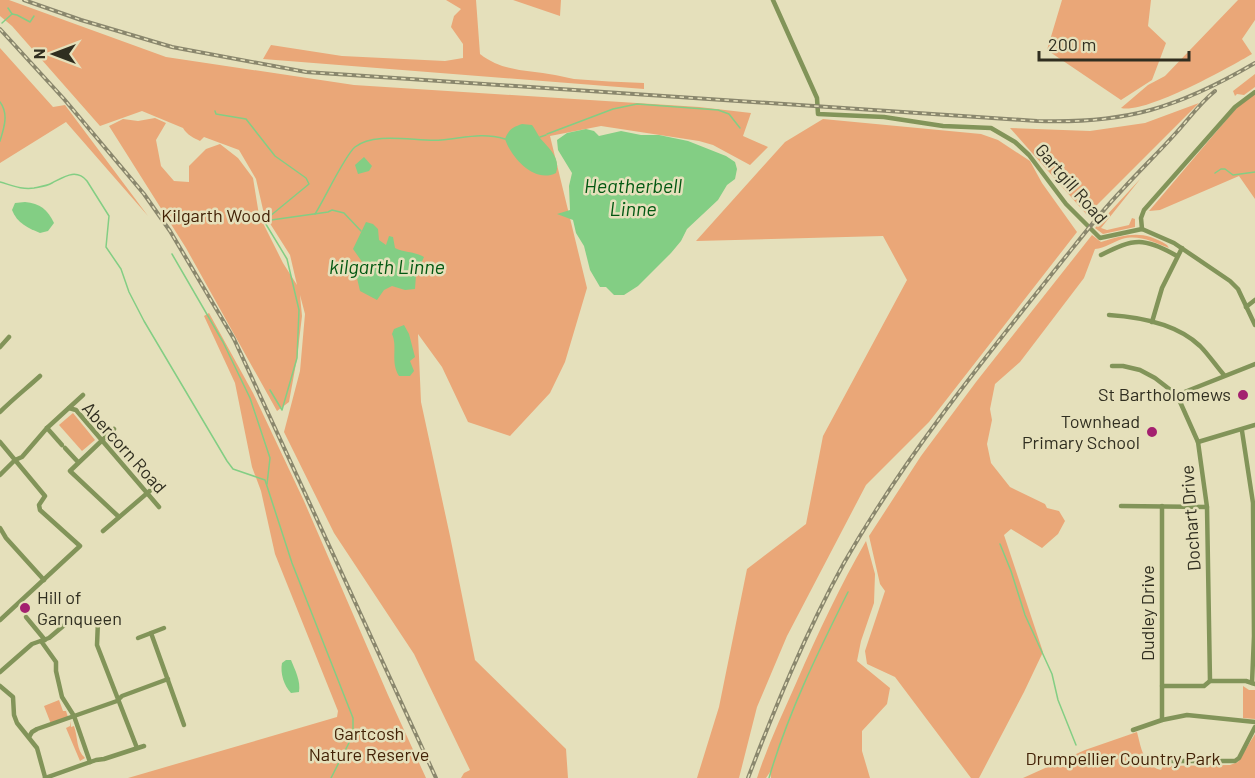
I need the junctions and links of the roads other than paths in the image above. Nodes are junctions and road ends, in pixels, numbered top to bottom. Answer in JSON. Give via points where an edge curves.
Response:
{"nodes":[{"id":1,"x":773,"y":0,"type":"edge"},
{"id":2,"x":1255,"y":92,"type":"edge"},
{"id":3,"x":1142,"y":230,"type":"junction"},
{"id":4,"x":1182,"y":248,"type":"junction"},
{"id":5,"x":1101,"y":255,"type":"dead end"},
{"id":6,"x":1177,"y":256,"type":"junction"},
{"id":7,"x":1255,"y":300,"type":"edge"},
{"id":8,"x":1246,"y":307,"type":"junction"},
{"id":9,"x":1109,"y":315,"type":"dead end"},
{"id":10,"x":1152,"y":322,"type":"junction"},
{"id":11,"x":1255,"y":325,"type":"edge"},
{"id":12,"x":9,"y":338,"type":"dead end"},
{"id":13,"x":0,"y":347,"type":"edge"},
{"id":14,"x":1255,"y":364,"type":"edge"},
{"id":15,"x":1112,"y":366,"type":"dead end"},
{"id":16,"x":1224,"y":375,"type":"junction"},
{"id":17,"x":40,"y":376,"type":"dead end"},
{"id":18,"x":83,"y":395,"type":"dead end"},
{"id":19,"x":1177,"y":395,"type":"junction"},
{"id":20,"x":69,"y":408,"type":"junction"},
{"id":21,"x":0,"y":412,"type":"edge"},
{"id":22,"x":1255,"y":425,"type":"edge"},
{"id":23,"x":47,"y":428,"type":"junction"},
{"id":24,"x":114,"y":429,"type":"dead end"},
{"id":25,"x":1242,"y":431,"type":"junction"},
{"id":26,"x":102,"y":440,"type":"junction"},
{"id":27,"x":0,"y":442,"type":"edge"},
{"id":28,"x":1198,"y":442,"type":"junction"},
{"id":29,"x":15,"y":460,"type":"junction"},
{"id":30,"x":78,"y":462,"type":"junction"},
{"id":31,"x":0,"y":475,"type":"edge"},
{"id":32,"x":159,"y":483,"type":"dead end"},
{"id":33,"x":147,"y":494,"type":"junction"},
{"id":34,"x":1120,"y":506,"type":"dead end"},
{"id":35,"x":1162,"y":506,"type":"junction"},
{"id":36,"x":159,"y":507,"type":"dead end"},
{"id":37,"x":1208,"y":507,"type":"junction"},
{"id":38,"x":119,"y":517,"type":"junction"},
{"id":39,"x":0,"y":528,"type":"edge"},
{"id":40,"x":102,"y":531,"type":"dead end"},
{"id":41,"x":6,"y":538,"type":"junction"},
{"id":42,"x":0,"y":544,"type":"edge"},
{"id":43,"x":44,"y":580,"type":"junction"},
{"id":44,"x":26,"y":617,"type":"dead end"},
{"id":45,"x":0,"y":620,"type":"edge"},
{"id":46,"x":164,"y":628,"type":"dead end"},
{"id":47,"x":151,"y":633,"type":"junction"},
{"id":48,"x":138,"y":638,"type":"dead end"},
{"id":49,"x":43,"y":641,"type":"junction"},
{"id":50,"x":0,"y":672,"type":"edge"},
{"id":51,"x":168,"y":679,"type":"junction"},
{"id":52,"x":1210,"y":681,"type":"junction"},
{"id":53,"x":1253,"y":684,"type":"edge"},
{"id":54,"x":0,"y":686,"type":"edge"},
{"id":55,"x":1162,"y":686,"type":"junction"},
{"id":56,"x":119,"y":699,"type":"junction"},
{"id":57,"x":74,"y":716,"type":"junction"},
{"id":58,"x":1162,"y":720,"type":"junction"},
{"id":59,"x":1255,"y":722,"type":"edge"},
{"id":60,"x":184,"y":725,"type":"dead end"},
{"id":61,"x":1255,"y":727,"type":"edge"},
{"id":62,"x":1133,"y":730,"type":"dead end"},
{"id":63,"x":29,"y":737,"type":"junction"},
{"id":64,"x":144,"y":746,"type":"dead end"},
{"id":65,"x":137,"y":748,"type":"junction"},
{"id":66,"x":1158,"y":761,"type":"dead end"},
{"id":67,"x":90,"y":762,"type":"junction"},
{"id":68,"x":45,"y":777,"type":"edge"}],
"edges":[{"from":1,"to":3,"type":"street","name":"Gartgill Road","via":[[817,98],[818,114],[991,128],[1029,154],[1066,204],[1093,232],[1103,238]]},
{"from":2,"to":3,"type":"street","via":[[1235,107],[1144,210]]},
{"from":3,"to":4,"type":"street"},
{"from":4,"to":6,"type":"street"},
{"from":4,"to":8,"type":"street","via":[[1230,281]]},
{"from":5,"to":6,"type":"street","via":[[1125,243],[1145,242]]},
{"from":6,"to":10,"type":"street"},
{"from":7,"to":8,"type":"street"},
{"from":8,"to":11,"type":"street"},
{"from":9,"to":10,"type":"street"},
{"from":10,"to":16,"type":"street","via":[[1190,338]]},
{"from":12,"to":13,"type":"street"},
{"from":14,"to":16,"type":"street"},
{"from":15,"to":19,"type":"street","name":"Dochart Drive","via":[[1140,370]]},
{"from":16,"to":19,"type":"street"},
{"from":17,"to":21,"type":"street"},
{"from":18,"to":20,"type":"street"},
{"from":19,"to":28,"type":"street","name":"Dochart Drive"},
{"from":20,"to":23,"type":"street"},
{"from":20,"to":26,"type":"street","name":"Abercorn Road"},
{"from":22,"to":25,"type":"street"},
{"from":23,"to":29,"type":"street"},
{"from":23,"to":30,"type":"street"},
{"from":24,"to":26,"type":"street"},
{"from":25,"to":28,"type":"street"},
{"from":25,"to":53,"type":"street","via":[[1253,503]]},
{"from":26,"to":30,"type":"street"},
{"from":26,"to":33,"type":"street","name":"Abercorn Road"},
{"from":27,"to":29,"type":"street"},
{"from":28,"to":37,"type":"street","name":"Dochart Drive"},
{"from":29,"to":31,"type":"street"},
{"from":29,"to":43,"type":"street","via":[[45,496],[39,510],[80,546]]},
{"from":30,"to":38,"type":"street","via":[[70,471]]},
{"from":32,"to":33,"type":"street"},
{"from":33,"to":36,"type":"street","name":"Abercorn Road"},
{"from":33,"to":38,"type":"street"},
{"from":34,"to":35,"type":"street"},
{"from":35,"to":37,"type":"street"},
{"from":35,"to":55,"type":"street","name":"Dudley Drive"},
{"from":37,"to":52,"type":"street","name":"Dochart Drive"},
{"from":38,"to":40,"type":"street"},
{"from":39,"to":41,"type":"street"},
{"from":41,"to":42,"type":"street"},
{"from":41,"to":43,"type":"street"},
{"from":43,"to":45,"type":"street"},
{"from":44,"to":49,"type":"street"},
{"from":46,"to":47,"type":"street"},
{"from":47,"to":48,"type":"street"},
{"from":47,"to":51,"type":"street"},
{"from":49,"to":50,"type":"street"},
{"from":49,"to":56,"type":"street","via":[[71,621],[98,621],[97,645]]},
{"from":49,"to":57,"type":"street","via":[[54,657],[62,697]]},
{"from":51,"to":56,"type":"street"},
{"from":51,"to":60,"type":"street"},
{"from":52,"to":53,"type":"street"},
{"from":52,"to":55,"type":"street","via":[[1204,686]]},
{"from":54,"to":63,"type":"street","via":[[12,697],[17,723]]},
{"from":55,"to":58,"type":"street","name":"Dudley Drive"},
{"from":56,"to":57,"type":"street"},
{"from":56,"to":65,"type":"street"},
{"from":57,"to":63,"type":"street","via":[[36,729]]},
{"from":57,"to":67,"type":"street"},
{"from":58,"to":59,"type":"street","via":[[1187,714]]},
{"from":58,"to":62,"type":"street"},
{"from":61,"to":66,"type":"street","via":[[1235,761]]},
{"from":63,"to":68,"type":"street","via":[[37,748]]},
{"from":64,"to":65,"type":"street"},
{"from":65,"to":67,"type":"street"},
{"from":67,"to":68,"type":"street"}]}
